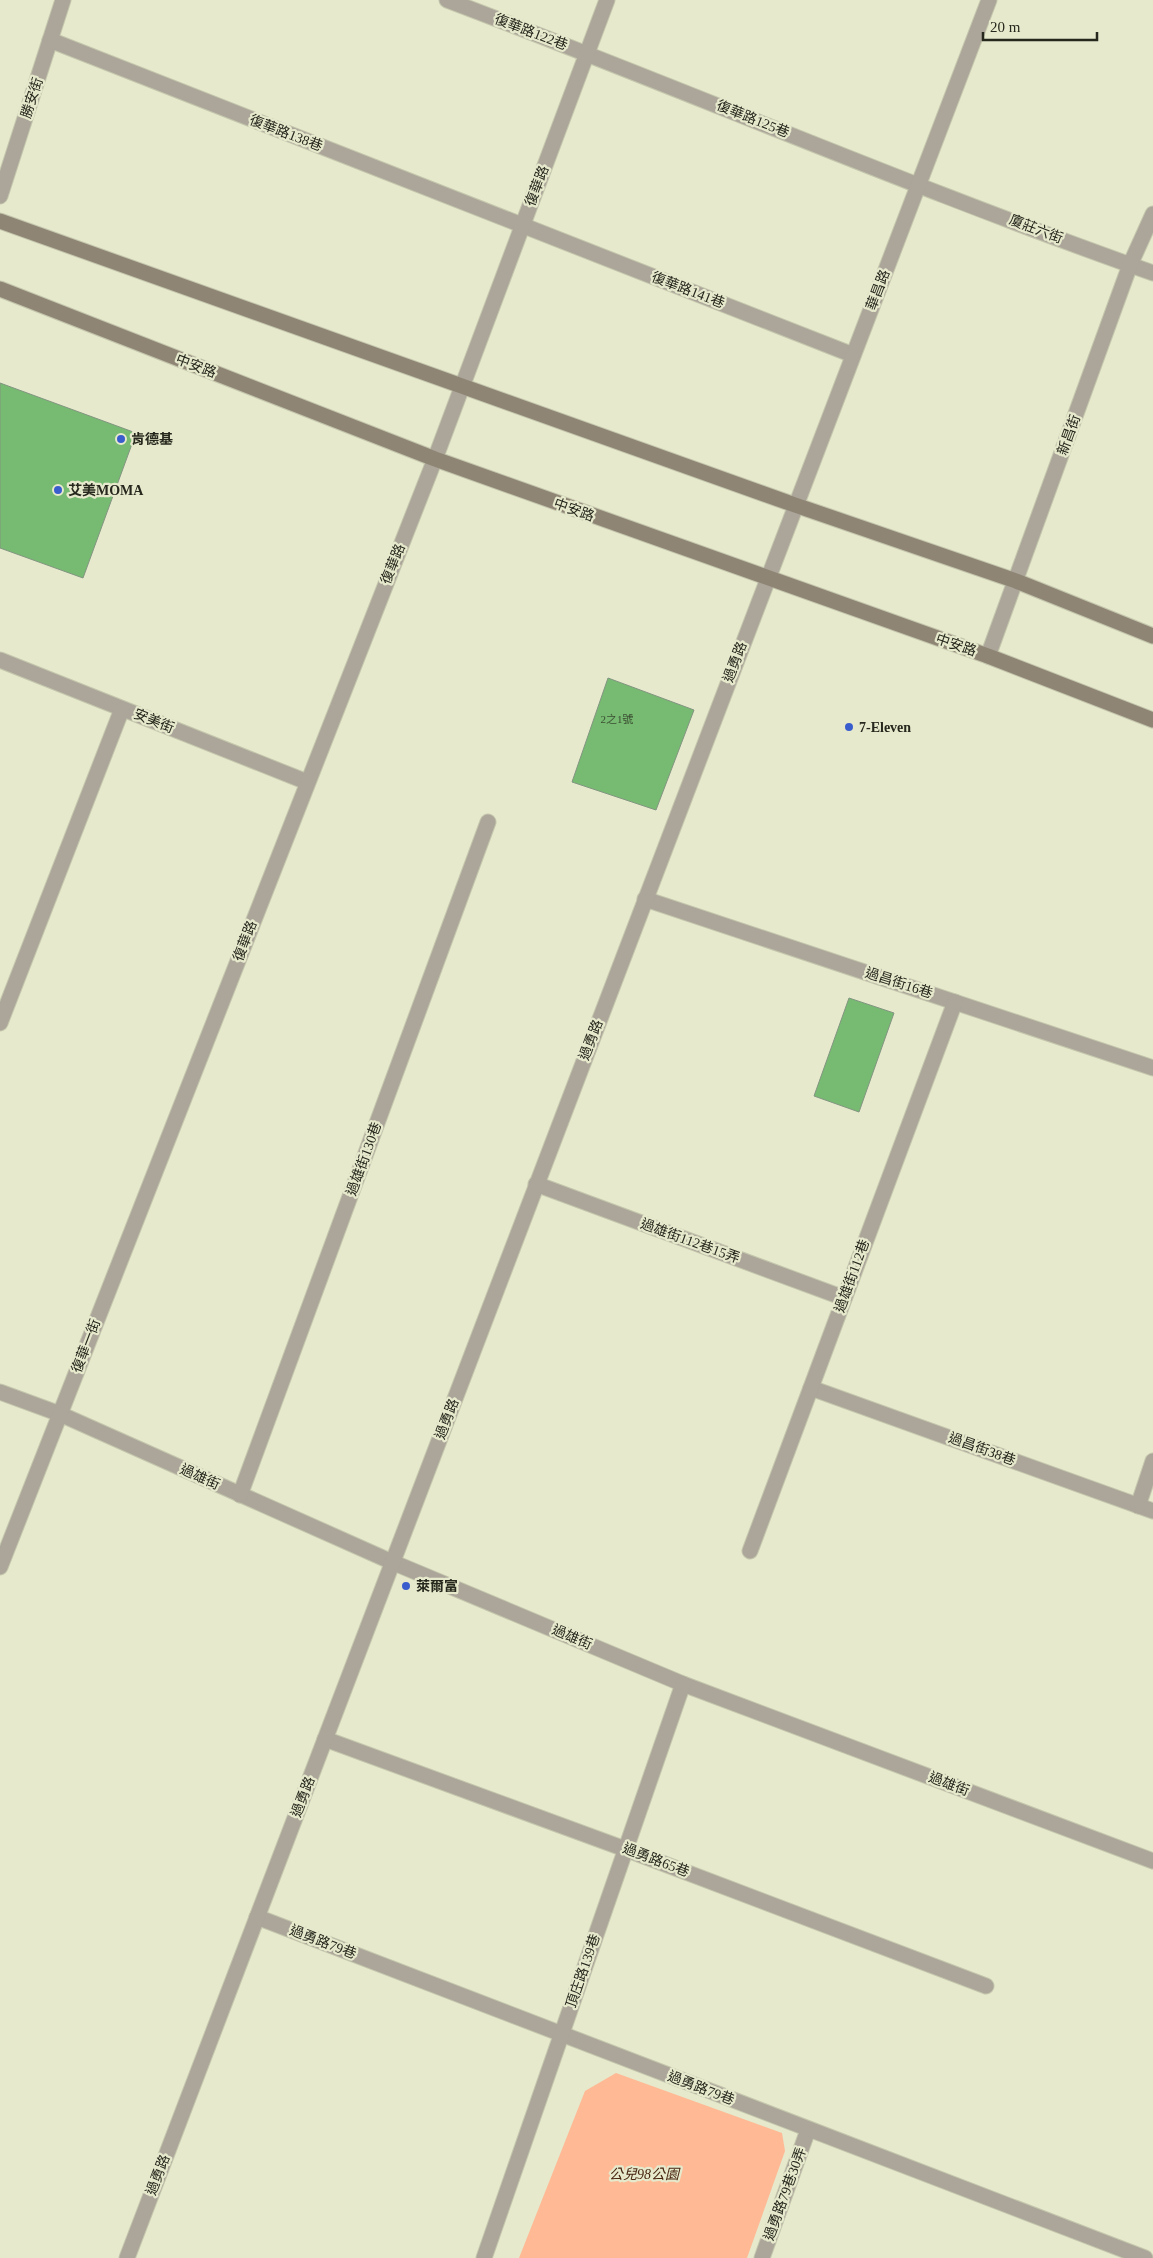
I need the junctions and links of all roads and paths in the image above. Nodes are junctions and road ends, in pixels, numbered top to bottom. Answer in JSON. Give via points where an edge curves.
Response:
{"nodes":[{"id":1,"x":63,"y":0,"type":"edge"},
{"id":2,"x":448,"y":0,"type":"edge"},
{"id":3,"x":607,"y":0,"type":"edge"},
{"id":4,"x":989,"y":0,"type":"edge"},
{"id":5,"x":50,"y":40,"type":"junction"},
{"id":6,"x":587,"y":53,"type":"junction"},
{"id":7,"x":918,"y":185,"type":"junction"},
{"id":8,"x":0,"y":196,"type":"edge"},
{"id":9,"x":1153,"y":214,"type":"edge"},
{"id":10,"x":0,"y":221,"type":"edge"},
{"id":11,"x":522,"y":225,"type":"junction"},
{"id":12,"x":1130,"y":265,"type":"junction"},
{"id":13,"x":1153,"y":273,"type":"edge"},
{"id":14,"x":0,"y":289,"type":"edge"},
{"id":15,"x":853,"y":355,"type":"junction"},
{"id":16,"x":462,"y":386,"type":"junction"},
{"id":17,"x":435,"y":459,"type":"junction"},
{"id":18,"x":795,"y":505,"type":"junction"},
{"id":19,"x":766,"y":579,"type":"junction"},
{"id":20,"x":1016,"y":581,"type":"junction"},
{"id":21,"x":1153,"y":636,"type":"edge"},
{"id":22,"x":988,"y":656,"type":"junction"},
{"id":23,"x":0,"y":660,"type":"edge"},
{"id":24,"x":122,"y":708,"type":"junction"},
{"id":25,"x":1153,"y":720,"type":"edge"},
{"id":26,"x":307,"y":782,"type":"junction"},
{"id":27,"x":488,"y":822,"type":"dead end"},
{"id":28,"x":645,"y":898,"type":"junction"},
{"id":29,"x":955,"y":1002,"type":"junction"},
{"id":30,"x":0,"y":1023,"type":"edge"},
{"id":31,"x":1153,"y":1068,"type":"edge"},
{"id":32,"x":173,"y":1126,"type":"joint"},
{"id":33,"x":536,"y":1184,"type":"junction"},
{"id":34,"x":844,"y":1298,"type":"junction"},
{"id":35,"x":811,"y":1388,"type":"junction"},
{"id":36,"x":0,"y":1392,"type":"edge"},
{"id":37,"x":60,"y":1414,"type":"junction"},
{"id":38,"x":1153,"y":1461,"type":"edge"},
{"id":39,"x":240,"y":1495,"type":"junction"},
{"id":40,"x":1138,"y":1506,"type":"junction"},
{"id":41,"x":1153,"y":1511,"type":"edge"},
{"id":42,"x":750,"y":1551,"type":"dead end"},
{"id":43,"x":392,"y":1562,"type":"junction"},
{"id":44,"x":0,"y":1566,"type":"edge"},
{"id":45,"x":683,"y":1684,"type":"junction"},
{"id":46,"x":325,"y":1739,"type":"junction"},
{"id":47,"x":625,"y":1849,"type":"junction"},
{"id":48,"x":1153,"y":1861,"type":"edge"},
{"id":49,"x":257,"y":1916,"type":"junction"},
{"id":50,"x":986,"y":1986,"type":"dead end"},
{"id":51,"x":562,"y":2033,"type":"junction"},
{"id":52,"x":808,"y":2130,"type":"junction"},
{"id":53,"x":127,"y":2258,"type":"edge"},
{"id":54,"x":484,"y":2258,"type":"edge"},
{"id":55,"x":762,"y":2258,"type":"edge"},
{"id":56,"x":1145,"y":2258,"type":"edge"}],
"edges":[{"from":1,"to":5,"type":"street","name":"勝安街"},
{"from":2,"to":6,"type":"street","name":"復華路122巷"},
{"from":3,"to":6,"type":"street","name":"復華路"},
{"from":4,"to":7,"type":"street","name":"華昌路"},
{"from":5,"to":8,"type":"street","name":"勝安街"},
{"from":5,"to":11,"type":"street","name":"復華路138巷"},
{"from":6,"to":7,"type":"street","name":"復華路125巷"},
{"from":6,"to":11,"type":"street","name":"復華路"},
{"from":7,"to":12,"type":"street","name":"廈莊六街"},
{"from":7,"to":15,"type":"street","name":"華昌路"},
{"from":9,"to":12,"type":"street","name":"新昌街"},
{"from":10,"to":16,"type":"street"},
{"from":11,"to":15,"type":"street","name":"復華路141巷"},
{"from":11,"to":16,"type":"street","name":"復華路"},
{"from":12,"to":13,"type":"street","name":"廈莊六街"},
{"from":12,"to":20,"type":"street","name":"新昌街"},
{"from":14,"to":17,"type":"street","name":"中安路"},
{"from":15,"to":18,"type":"street","name":"華昌路"},
{"from":16,"to":17,"type":"street","name":"復華路"},
{"from":16,"to":18,"type":"street"},
{"from":17,"to":19,"type":"street","name":"中安路"},
{"from":17,"to":26,"type":"street","name":"復華路"},
{"from":18,"to":19,"type":"street","name":"華昌路"},
{"from":18,"to":20,"type":"street"},
{"from":19,"to":22,"type":"street","name":"中安路"},
{"from":19,"to":28,"type":"street","name":"過勇路"},
{"from":20,"to":21,"type":"street"},
{"from":20,"to":22,"type":"street","name":"新昌街"},
{"from":22,"to":25,"type":"street","name":"中安路"},
{"from":23,"to":24,"type":"street","name":"安美街"},
{"from":24,"to":26,"type":"street","name":"安美街"},
{"from":24,"to":30,"type":"street"},
{"from":26,"to":32,"type":"street","name":"復華路"},
{"from":27,"to":39,"type":"street","name":"過雄街130巷"},
{"from":28,"to":29,"type":"street","name":"過昌街16巷"},
{"from":28,"to":33,"type":"street","name":"過勇路"},
{"from":29,"to":31,"type":"street","name":"過昌街16巷"},
{"from":29,"to":34,"type":"street","name":"過雄街112巷"},
{"from":32,"to":37,"type":"street","name":"復華一街"},
{"from":33,"to":34,"type":"street","name":"過雄街112巷15弄"},
{"from":33,"to":43,"type":"street","name":"過勇路"},
{"from":34,"to":35,"type":"street","name":"過雄街112巷"},
{"from":35,"to":40,"type":"street","name":"過昌街38巷"},
{"from":35,"to":42,"type":"street","name":"過雄街112巷"},
{"from":36,"to":37,"type":"street","name":"過雄街"},
{"from":37,"to":39,"type":"street","name":"過雄街"},
{"from":37,"to":44,"type":"street","name":"復華一街"},
{"from":38,"to":40,"type":"street"},
{"from":39,"to":43,"type":"street","name":"過雄街"},
{"from":40,"to":41,"type":"street","name":"過昌街38巷"},
{"from":43,"to":45,"type":"street","name":"過雄街"},
{"from":43,"to":46,"type":"street","name":"過勇路"},
{"from":45,"to":47,"type":"street","name":"頂庄路139巷"},
{"from":45,"to":48,"type":"street","name":"過雄街"},
{"from":46,"to":47,"type":"street","name":"過勇路65巷"},
{"from":46,"to":49,"type":"street","name":"過勇路"},
{"from":47,"to":50,"type":"street","name":"過勇路65巷"},
{"from":47,"to":51,"type":"street","name":"頂庄路139巷"},
{"from":49,"to":51,"type":"street","name":"過勇路79巷"},
{"from":49,"to":53,"type":"street","name":"過勇路"},
{"from":51,"to":52,"type":"street","name":"過勇路79巷"},
{"from":51,"to":54,"type":"street","name":"頂庄路139巷"},
{"from":52,"to":55,"type":"street","name":"過勇路79巷30弄"},
{"from":52,"to":56,"type":"street","name":"過勇路79巷"}]}
